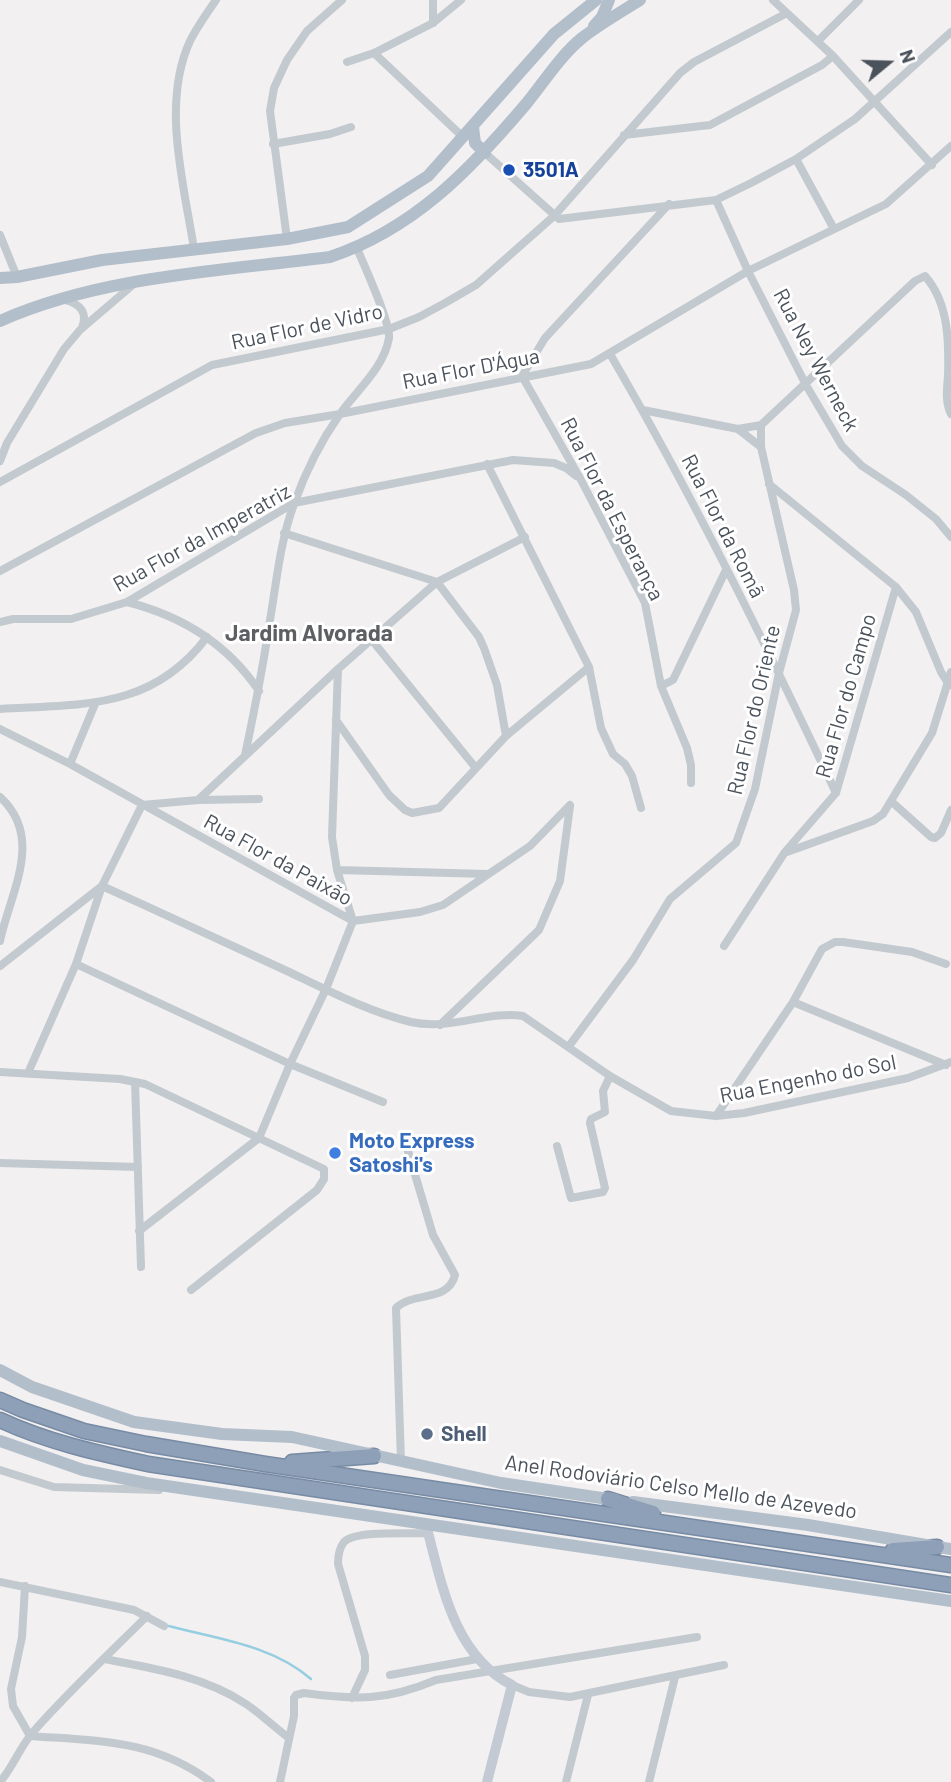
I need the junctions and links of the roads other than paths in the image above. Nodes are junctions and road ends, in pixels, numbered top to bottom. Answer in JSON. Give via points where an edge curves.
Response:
{"nodes":[{"id":1,"x":216,"y":0,"type":"edge"},
{"id":2,"x":342,"y":0,"type":"edge"},
{"id":3,"x":433,"y":0,"type":"edge"},
{"id":4,"x":461,"y":0,"type":"edge"},
{"id":5,"x":596,"y":0,"type":"edge"},
{"id":6,"x":610,"y":0,"type":"edge"},
{"id":7,"x":640,"y":0,"type":"edge"},
{"id":8,"x":773,"y":0,"type":"edge"},
{"id":9,"x":859,"y":0,"type":"edge"},
{"id":10,"x":787,"y":13,"type":"junction"},
{"id":11,"x":433,"y":23,"type":"junction"},
{"id":12,"x":951,"y":32,"type":"edge"},
{"id":13,"x":581,"y":39,"type":"junction"},
{"id":14,"x":818,"y":41,"type":"junction"},
{"id":15,"x":374,"y":53,"type":"junction"},
{"id":16,"x":833,"y":56,"type":"junction"},
{"id":17,"x":347,"y":62,"type":"dead end"},
{"id":18,"x":874,"y":103,"type":"junction"},
{"id":19,"x":351,"y":127,"type":"dead end"},
{"id":20,"x":473,"y":127,"type":"junction"},
{"id":21,"x":624,"y":135,"type":"junction"},
{"id":22,"x":464,"y":138,"type":"junction"},
{"id":23,"x":273,"y":144,"type":"junction"},
{"id":24,"x":951,"y":146,"type":"edge"},
{"id":25,"x":485,"y":153,"type":"junction"},
{"id":26,"x":796,"y":159,"type":"junction"},
{"id":27,"x":932,"y":165,"type":"junction"},
{"id":28,"x":716,"y":200,"type":"junction"},
{"id":29,"x":669,"y":204,"type":"junction"},
{"id":30,"x":554,"y":216,"type":"junction"},
{"id":31,"x":834,"y":229,"type":"junction"},
{"id":32,"x":0,"y":235,"type":"edge"},
{"id":33,"x":287,"y":239,"type":"junction"},
{"id":34,"x":357,"y":248,"type":"junction"},
{"id":35,"x":194,"y":249,"type":"junction"},
{"id":36,"x":748,"y":271,"type":"junction"},
{"id":37,"x":16,"y":277,"type":"junction"},
{"id":38,"x":0,"y":278,"type":"edge"},
{"id":39,"x":135,"y":282,"type":"junction"},
{"id":40,"x":59,"y":298,"type":"junction"},
{"id":41,"x":0,"y":321,"type":"edge"},
{"id":42,"x":388,"y":329,"type":"junction"},
{"id":43,"x":80,"y":330,"type":"junction"},
{"id":44,"x":610,"y":354,"type":"junction"},
{"id":45,"x":522,"y":376,"type":"junction"},
{"id":46,"x":806,"y":385,"type":"junction"},
{"id":47,"x":643,"y":410,"type":"junction"},
{"id":48,"x":340,"y":414,"type":"junction"},
{"id":49,"x":951,"y":414,"type":"edge"},
{"id":50,"x":761,"y":425,"type":"junction"},
{"id":51,"x":738,"y":429,"type":"junction"},
{"id":52,"x":761,"y":447,"type":"junction"},
{"id":53,"x":0,"y":461,"type":"edge"},
{"id":54,"x":488,"y":464,"type":"junction"},
{"id":55,"x":582,"y":480,"type":"junction"},
{"id":56,"x":0,"y":482,"type":"edge"},
{"id":57,"x":769,"y":484,"type":"junction"},
{"id":58,"x":294,"y":503,"type":"junction"},
{"id":59,"x":284,"y":533,"type":"junction"},
{"id":60,"x":524,"y":537,"type":"junction"},
{"id":61,"x":951,"y":537,"type":"edge"},
{"id":62,"x":726,"y":570,"type":"junction"},
{"id":63,"x":0,"y":571,"type":"edge"},
{"id":64,"x":437,"y":582,"type":"junction"},
{"id":65,"x":896,"y":587,"type":"junction"},
{"id":66,"x":127,"y":602,"type":"junction"},
{"id":67,"x":0,"y":622,"type":"edge"},
{"id":68,"x":207,"y":637,"type":"junction"},
{"id":69,"x":371,"y":639,"type":"junction"},
{"id":70,"x":589,"y":667,"type":"junction"},
{"id":71,"x":338,"y":669,"type":"junction"},
{"id":72,"x":951,"y":672,"type":"edge"},
{"id":73,"x":779,"y":673,"type":"junction"},
{"id":74,"x":949,"y":684,"type":"edge"},
{"id":75,"x":661,"y":686,"type":"junction"},
{"id":76,"x":259,"y":691,"type":"junction"},
{"id":77,"x":95,"y":704,"type":"junction"},
{"id":78,"x":0,"y":709,"type":"edge"},
{"id":79,"x":336,"y":720,"type":"junction"},
{"id":80,"x":0,"y":729,"type":"edge"},
{"id":81,"x":506,"y":736,"type":"junction"},
{"id":82,"x":245,"y":755,"type":"junction"},
{"id":83,"x":70,"y":764,"type":"junction"},
{"id":84,"x":475,"y":767,"type":"junction"},
{"id":85,"x":691,"y":783,"type":"dead end"},
{"id":86,"x":836,"y":793,"type":"junction"},
{"id":87,"x":0,"y":797,"type":"edge"},
{"id":88,"x":260,"y":799,"type":"dead end"},
{"id":89,"x":198,"y":800,"type":"junction"},
{"id":90,"x":892,"y":802,"type":"junction"},
{"id":91,"x":142,"y":806,"type":"junction"},
{"id":92,"x":641,"y":808,"type":"dead end"},
{"id":93,"x":951,"y":810,"type":"edge"},
{"id":94,"x":785,"y":852,"type":"junction"},
{"id":95,"x":337,"y":870,"type":"junction"},
{"id":96,"x":490,"y":874,"type":"junction"},
{"id":97,"x":102,"y":886,"type":"junction"},
{"id":98,"x":3,"y":913,"type":"edge"},
{"id":99,"x":353,"y":921,"type":"junction"},
{"id":100,"x":0,"y":941,"type":"edge"},
{"id":101,"x":724,"y":946,"type":"dead end"},
{"id":102,"x":76,"y":964,"type":"junction"},
{"id":103,"x":946,"y":964,"type":"dead end"},
{"id":104,"x":0,"y":966,"type":"edge"},
{"id":105,"x":326,"y":989,"type":"junction"},
{"id":106,"x":793,"y":1002,"type":"junction"},
{"id":107,"x":440,"y":1025,"type":"junction"},
{"id":108,"x":569,"y":1046,"type":"junction"},
{"id":109,"x":948,"y":1063,"type":"edge"},
{"id":110,"x":290,"y":1065,"type":"junction"},
{"id":111,"x":0,"y":1072,"type":"edge"},
{"id":112,"x":28,"y":1073,"type":"junction"},
{"id":113,"x":610,"y":1076,"type":"junction"},
{"id":114,"x":135,"y":1082,"type":"junction"},
{"id":115,"x":383,"y":1102,"type":"dead end"},
{"id":116,"x":716,"y":1116,"type":"junction"},
{"id":117,"x":259,"y":1138,"type":"junction"},
{"id":118,"x":557,"y":1146,"type":"dead end"},
{"id":119,"x":408,"y":1151,"type":"dead end"},
{"id":120,"x":0,"y":1163,"type":"edge"},
{"id":121,"x":138,"y":1167,"type":"junction"},
{"id":122,"x":139,"y":1231,"type":"junction"},
{"id":123,"x":141,"y":1267,"type":"dead end"},
{"id":124,"x":191,"y":1290,"type":"dead end"},
{"id":125,"x":0,"y":1370,"type":"edge"},
{"id":126,"x":0,"y":1400,"type":"edge"},
{"id":127,"x":0,"y":1420,"type":"edge"},
{"id":128,"x":0,"y":1441,"type":"edge"},
{"id":129,"x":374,"y":1456,"type":"junction"},
{"id":130,"x":401,"y":1462,"type":"junction"},
{"id":131,"x":265,"y":1464,"type":"junction"},
{"id":132,"x":0,"y":1470,"type":"edge"},
{"id":133,"x":175,"y":1487,"type":"junction"},
{"id":134,"x":608,"y":1499,"type":"junction"},
{"id":135,"x":691,"y":1525,"type":"junction"},
{"id":136,"x":427,"y":1529,"type":"junction"},
{"id":137,"x":944,"y":1548,"type":"edge"},
{"id":138,"x":868,"y":1552,"type":"junction"},
{"id":139,"x":951,"y":1565,"type":"edge"},
{"id":140,"x":0,"y":1582,"type":"edge"},
{"id":141,"x":951,"y":1585,"type":"edge"},
{"id":142,"x":25,"y":1586,"type":"junction"},
{"id":143,"x":951,"y":1601,"type":"edge"},
{"id":144,"x":147,"y":1616,"type":"junction"},
{"id":145,"x":164,"y":1626,"type":"dead end"},
{"id":146,"x":697,"y":1637,"type":"dead end"},
{"id":147,"x":104,"y":1659,"type":"junction"},
{"id":148,"x":477,"y":1659,"type":"junction"},
{"id":149,"x":723,"y":1665,"type":"dead end"},
{"id":150,"x":489,"y":1671,"type":"junction"},
{"id":151,"x":390,"y":1675,"type":"dead end"},
{"id":152,"x":675,"y":1677,"type":"junction"},
{"id":153,"x":512,"y":1685,"type":"junction"},
{"id":154,"x":588,"y":1695,"type":"junction"},
{"id":155,"x":352,"y":1698,"type":"junction"},
{"id":156,"x":30,"y":1736,"type":"junction"},
{"id":157,"x":289,"y":1738,"type":"junction"},
{"id":158,"x":0,"y":1782,"type":"edge"},
{"id":159,"x":211,"y":1782,"type":"edge"},
{"id":160,"x":280,"y":1782,"type":"edge"},
{"id":161,"x":487,"y":1782,"type":"edge"},
{"id":162,"x":566,"y":1782,"type":"edge"},
{"id":163,"x":649,"y":1782,"type":"edge"}],
"edges":[{"from":1,"to":35,"type":"street","via":[[190,41],[177,99],[178,143]]},
{"from":2,"to":23,"type":"street","via":[[307,31],[287,60],[270,111]]},
{"from":3,"to":11,"type":"street"},
{"from":4,"to":11,"type":"street"},
{"from":5,"to":20,"type":"main road","via":[[554,34]]},
{"from":6,"to":13,"type":"main road"},
{"from":7,"to":13,"type":"main road"},
{"from":8,"to":10,"type":"street"},
{"from":9,"to":14,"type":"street"},
{"from":10,"to":14,"type":"street"},
{"from":10,"to":21,"type":"street","name":"Rua Flor de Vidro","via":[[694,62]]},
{"from":11,"to":15,"type":"street"},
{"from":12,"to":18,"type":"street"},
{"from":13,"to":25,"type":"main road"},
{"from":14,"to":16,"type":"street"},
{"from":15,"to":17,"type":"street"},
{"from":15,"to":22,"type":"street"},
{"from":16,"to":18,"type":"street"},
{"from":16,"to":21,"type":"street","via":[[710,125]]},
{"from":18,"to":26,"type":"street"},
{"from":18,"to":27,"type":"street"},
{"from":19,"to":23,"type":"street"},
{"from":20,"to":22,"type":"main road"},
{"from":20,"to":25,"type":"main road","via":[[475,143]]},
{"from":21,"to":30,"type":"street","name":"Rua Flor de Vidro"},
{"from":22,"to":33,"type":"main road","via":[[428,176],[348,227]]},
{"from":23,"to":33,"type":"street"},
{"from":24,"to":27,"type":"street","name":"Rua Flor D'Água"},
{"from":25,"to":30,"type":"street"},
{"from":25,"to":34,"type":"main road","via":[[410,218]]},
{"from":26,"to":28,"type":"street"},
{"from":26,"to":31,"type":"street"},
{"from":27,"to":31,"type":"street","name":"Rua Flor D'Água","via":[[887,204]]},
{"from":28,"to":29,"type":"street"},
{"from":28,"to":36,"type":"street","name":"Rua Ney Werneck"},
{"from":29,"to":30,"type":"street","via":[[568,219]]},
{"from":29,"to":45,"type":"street","via":[[545,338]]},
{"from":30,"to":42,"type":"street","name":"Rua Flor de Vidro","via":[[476,285]]},
{"from":31,"to":36,"type":"street","name":"Rua Flor D'Água"},
{"from":32,"to":37,"type":"street"},
{"from":33,"to":35,"type":"main road"},
{"from":34,"to":39,"type":"main road","via":[[330,257]]},
{"from":34,"to":42,"type":"street"},
{"from":35,"to":37,"type":"main road"},
{"from":36,"to":44,"type":"street","name":"Rua Flor D'Água"},
{"from":36,"to":46,"type":"street","name":"Rua Ney Werneck"},
{"from":37,"to":38,"type":"main road"},
{"from":39,"to":40,"type":"main road"},
{"from":39,"to":43,"type":"street"},
{"from":40,"to":41,"type":"main road"},
{"from":40,"to":43,"type":"street","via":[[75,302],[83,310]]},
{"from":42,"to":48,"type":"street","via":[[385,353]]},
{"from":42,"to":56,"type":"street","name":"Rua Flor de Vidro","via":[[212,365]]},
{"from":43,"to":53,"type":"street","via":[[64,349]]},
{"from":44,"to":45,"type":"street","name":"Rua Flor D'Água","via":[[590,364]]},
{"from":44,"to":47,"type":"street","name":"Rua Flor da Romã"},
{"from":45,"to":48,"type":"street","name":"Rua Flor D'Água"},
{"from":45,"to":55,"type":"street","name":"Rua Flor da Esperança"},
{"from":46,"to":49,"type":"street","via":[[925,276],[947,325]]},
{"from":46,"to":50,"type":"street"},
{"from":46,"to":61,"type":"street","name":"Rua Ney Werneck","via":[[842,446],[862,466],[936,519]]},
{"from":47,"to":51,"type":"street"},
{"from":47,"to":62,"type":"street","name":"Rua Flor da Romã"},
{"from":48,"to":58,"type":"street"},
{"from":48,"to":63,"type":"street","name":"Rua Flor D'Água","via":[[256,433]]},
{"from":50,"to":51,"type":"street"},
{"from":50,"to":52,"type":"street","name":"Rua Flor do Oriente"},
{"from":51,"to":52,"type":"street"},
{"from":52,"to":57,"type":"street","name":"Rua Flor do Oriente"},
{"from":54,"to":55,"type":"street","name":"Rua Flor da Imperatriz","via":[[513,460],[554,463]]},
{"from":54,"to":58,"type":"street","name":"Rua Flor da Imperatriz"},
{"from":54,"to":60,"type":"street"},
{"from":55,"to":75,"type":"street","name":"Rua Flor da Esperança","via":[[645,603]]},
{"from":57,"to":65,"type":"street"},
{"from":57,"to":73,"type":"street","name":"Rua Flor do Oriente","via":[[796,610]]},
{"from":58,"to":59,"type":"street"},
{"from":58,"to":66,"type":"street","name":"Rua Flor da Imperatriz"},
{"from":59,"to":64,"type":"street"},
{"from":59,"to":76,"type":"street"},
{"from":60,"to":64,"type":"street"},
{"from":60,"to":70,"type":"street"},
{"from":62,"to":73,"type":"street","name":"Rua Flor da Romã"},
{"from":62,"to":75,"type":"street","via":[[673,680]]},
{"from":64,"to":69,"type":"street"},
{"from":64,"to":81,"type":"street","via":[[484,648],[497,685]]},
{"from":65,"to":74,"type":"street","via":[[916,612]]},
{"from":65,"to":86,"type":"street","name":"Rua Flor do Campo"},
{"from":66,"to":67,"type":"street","name":"Rua Flor da Imperatriz","via":[[71,619]]},
{"from":66,"to":68,"type":"street","via":[[158,610]]},
{"from":68,"to":76,"type":"street","via":[[236,661]]},
{"from":68,"to":77,"type":"street","via":[[171,675]]},
{"from":69,"to":71,"type":"street"},
{"from":69,"to":84,"type":"street"},
{"from":70,"to":81,"type":"street"},
{"from":70,"to":92,"type":"street","via":[[601,728],[613,754],[632,776]]},
{"from":71,"to":79,"type":"street"},
{"from":71,"to":82,"type":"street"},
{"from":72,"to":74,"type":"street"},
{"from":73,"to":86,"type":"street","name":"Rua Flor da Romã"},
{"from":73,"to":108,"type":"street","name":"Rua Flor do Oriente","via":[[755,789],[736,843],[670,899],[633,960]]},
{"from":74,"to":90,"type":"street","via":[[932,733]]},
{"from":75,"to":85,"type":"street","name":"Rua Flor da Esperança","via":[[687,748]]},
{"from":76,"to":82,"type":"street"},
{"from":77,"to":78,"type":"street"},
{"from":77,"to":83,"type":"street"},
{"from":79,"to":84,"type":"street","via":[[389,795],[405,810],[439,808]]},
{"from":79,"to":95,"type":"street","via":[[332,837]]},
{"from":80,"to":83,"type":"street","name":"Rua Flor da Paixão"},
{"from":81,"to":84,"type":"street"},
{"from":82,"to":89,"type":"street"},
{"from":83,"to":91,"type":"street","name":"Rua Flor da Paixão"},
{"from":86,"to":94,"type":"street","name":"Rua Flor do Campo"},
{"from":87,"to":98,"type":"street","via":[[12,811],[23,840],[18,884]]},
{"from":88,"to":89,"type":"street"},
{"from":89,"to":91,"type":"street"},
{"from":90,"to":93,"type":"street","via":[[935,838],[942,833]]},
{"from":90,"to":94,"type":"street","via":[[873,821]]},
{"from":91,"to":97,"type":"street"},
{"from":91,"to":99,"type":"street","name":"Rua Flor da Paixão"},
{"from":94,"to":101,"type":"street","name":"Rua Flor do Campo"},
{"from":95,"to":96,"type":"street"},
{"from":95,"to":99,"type":"street"},
{"from":96,"to":99,"type":"street","name":"Rua Flor da Paixão","via":[[431,909]]},
{"from":96,"to":107,"type":"street","name":"Rua Flor da Paixão","via":[[530,846],[570,806],[562,873],[539,930]]},
{"from":97,"to":102,"type":"street"},
{"from":97,"to":104,"type":"street"},
{"from":97,"to":105,"type":"street","name":"Rua Engenho do Sol"},
{"from":98,"to":100,"type":"street"},
{"from":99,"to":105,"type":"street"},
{"from":102,"to":110,"type":"street"},
{"from":102,"to":112,"type":"street"},
{"from":103,"to":106,"type":"street","via":[[912,952],[830,944],[822,949]]},
{"from":105,"to":107,"type":"street","name":"Rua Engenho do Sol","via":[[395,1018]]},
{"from":105,"to":110,"type":"street"},
{"from":106,"to":109,"type":"street"},
{"from":106,"to":116,"type":"street"},
{"from":107,"to":108,"type":"street","name":"Rua Engenho do Sol","via":[[518,1015]]},
{"from":108,"to":113,"type":"street","name":"Rua Engenho do Sol"},
{"from":109,"to":116,"type":"street","name":"Rua Engenho do Sol","via":[[908,1078]]},
{"from":110,"to":115,"type":"street"},
{"from":110,"to":117,"type":"street"},
{"from":111,"to":112,"type":"street"},
{"from":112,"to":114,"type":"street"},
{"from":113,"to":116,"type":"street","name":"Rua Engenho do Sol","via":[[671,1111]]},
{"from":113,"to":118,"type":"street","via":[[603,1091],[605,1112],[590,1123],[603,1192],[571,1198]]},
{"from":114,"to":117,"type":"street"},
{"from":114,"to":121,"type":"street"},
{"from":117,"to":122,"type":"street"},
{"from":117,"to":124,"type":"street","via":[[320,1165],[325,1176],[321,1186]]},
{"from":119,"to":130,"type":"street","via":[[433,1235],[455,1275],[443,1292],[404,1301],[397,1308]]},
{"from":120,"to":121,"type":"street"},
{"from":121,"to":122,"type":"street"},
{"from":122,"to":123,"type":"street"},
{"from":125,"to":129,"type":"main road","name":"Anel Rodoviário Celso Mello de Azevedo","via":[[32,1387],[134,1422],[222,1434],[292,1437]]},
{"from":126,"to":131,"type":"highway","name":"Anel Rodoviário Celso Mello de Azevedo","via":[[84,1431]]},
{"from":127,"to":141,"type":"highway","via":[[81,1449],[148,1464]]},
{"from":128,"to":133,"type":"main road","via":[[83,1470]]},
{"from":129,"to":130,"type":"main road","name":"Anel Rodoviário Celso Mello de Azevedo"},
{"from":129,"to":131,"type":"highway"},
{"from":130,"to":134,"type":"main road","name":"Anel Rodoviário Celso Mello de Azevedo"},
{"from":131,"to":135,"type":"highway","name":"Anel Rodoviário Celso Mello de Azevedo"},
{"from":132,"to":133,"type":"street","via":[[54,1488]]},
{"from":133,"to":136,"type":"main road"},
{"from":134,"to":135,"type":"highway"},
{"from":134,"to":137,"type":"main road","name":"Anel Rodoviário Celso Mello de Azevedo"},
{"from":135,"to":138,"type":"highway","name":"Anel Rodoviário Celso Mello de Azevedo"},
{"from":136,"to":143,"type":"main road"},
{"from":136,"to":148,"type":"street","via":[[453,1619]]},
{"from":136,"to":155,"type":"street","via":[[357,1536],[339,1552],[338,1563],[365,1656],[365,1670]]},
{"from":137,"to":138,"type":"highway"},
{"from":138,"to":139,"type":"highway","name":"Anel Rodoviário Celso Mello de Azevedo"},
{"from":140,"to":142,"type":"street"},
{"from":142,"to":144,"type":"street","via":[[134,1609]]},
{"from":142,"to":156,"type":"street","via":[[22,1637],[11,1689],[13,1706]]},
{"from":144,"to":145,"type":"street"},
{"from":144,"to":147,"type":"street"},
{"from":146,"to":150,"type":"street"},
{"from":147,"to":156,"type":"street"},
{"from":147,"to":157,"type":"street","via":[[209,1685],[244,1703]]},
{"from":148,"to":150,"type":"street"},
{"from":148,"to":151,"type":"street"},
{"from":149,"to":152,"type":"street"},
{"from":150,"to":153,"type":"street"},
{"from":150,"to":155,"type":"street","via":[[436,1680],[388,1696]]},
{"from":152,"to":154,"type":"street"},
{"from":152,"to":163,"type":"street"},
{"from":153,"to":154,"type":"street","via":[[551,1696]]},
{"from":153,"to":161,"type":"street"},
{"from":154,"to":162,"type":"street"},
{"from":155,"to":157,"type":"street","via":[[296,1695]]},
{"from":156,"to":158,"type":"street"},
{"from":156,"to":159,"type":"street","via":[[135,1746],[174,1758]]},
{"from":157,"to":160,"type":"street"}]}
